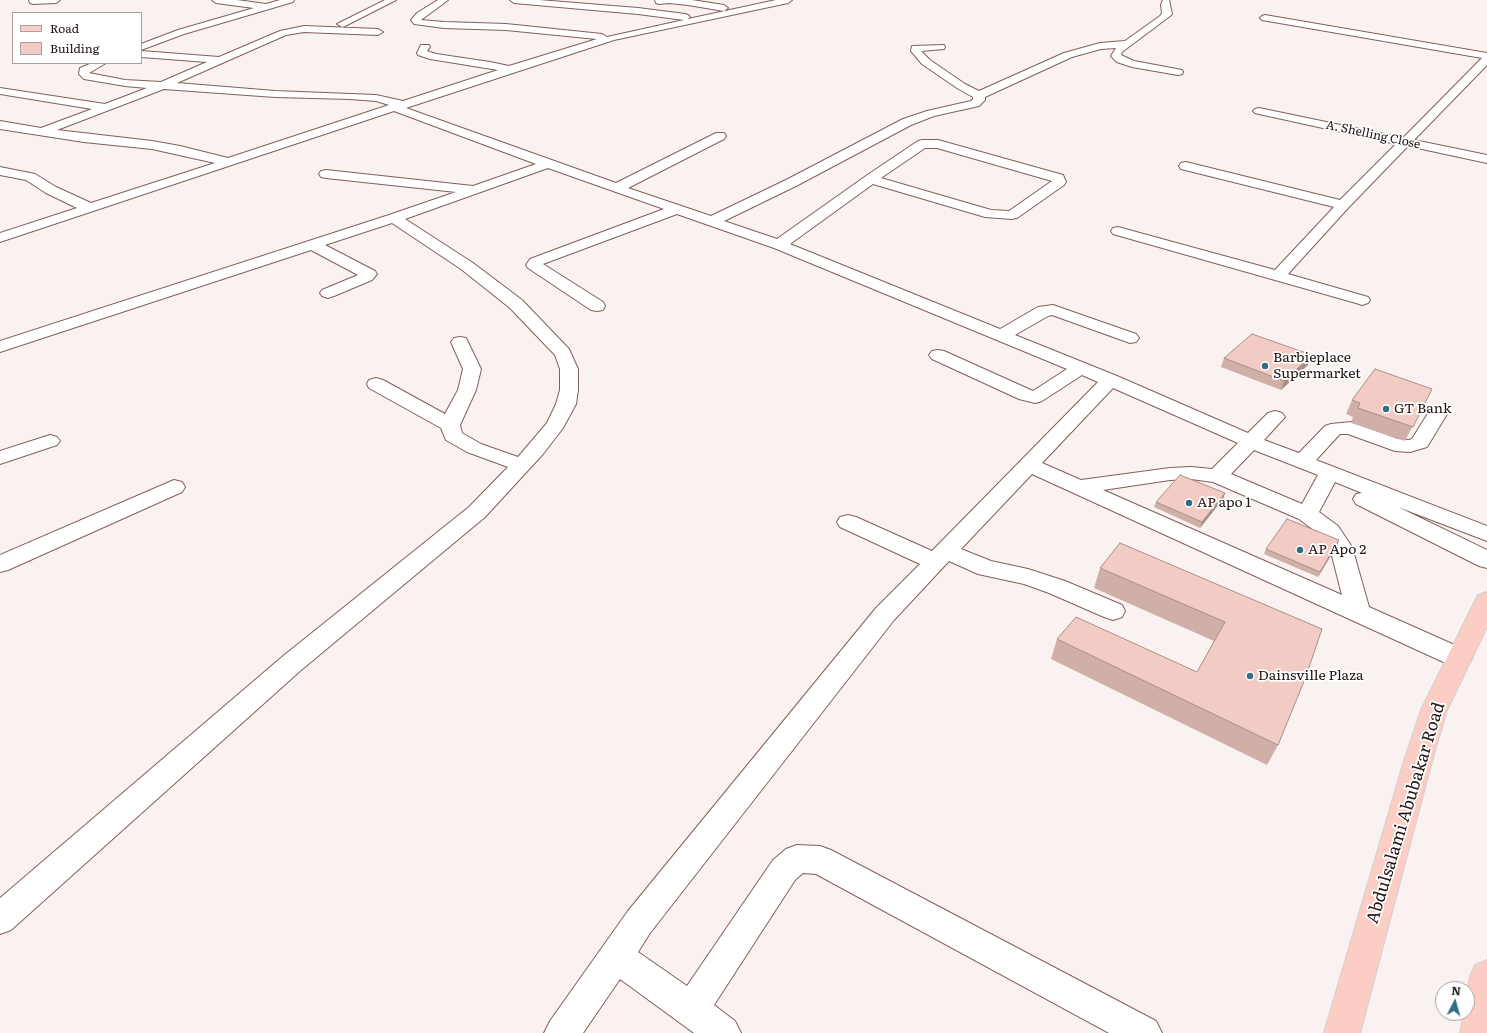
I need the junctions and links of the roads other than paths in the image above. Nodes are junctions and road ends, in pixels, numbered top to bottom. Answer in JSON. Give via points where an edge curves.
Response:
{"nodes":[{"id":1,"x":56,"y":0,"type":"edge"},
{"id":2,"x":216,"y":0,"type":"edge"},
{"id":3,"x":290,"y":0,"type":"edge"},
{"id":4,"x":392,"y":0,"type":"edge"},
{"id":5,"x":444,"y":0,"type":"edge"},
{"id":6,"x":514,"y":0,"type":"edge"},
{"id":7,"x":612,"y":0,"type":"edge"},
{"id":8,"x":788,"y":0,"type":"edge"},
{"id":9,"x":33,"y":1,"type":"dead end"},
{"id":10,"x":1166,"y":1,"type":"edge"},
{"id":11,"x":554,"y":2,"type":"edge"},
{"id":12,"x":269,"y":6,"type":"junction"},
{"id":13,"x":598,"y":8,"type":"junction"},
{"id":14,"x":736,"y":10,"type":"junction"},
{"id":15,"x":638,"y":11,"type":"junction"},
{"id":16,"x":1265,"y":18,"type":"dead end"},
{"id":17,"x":694,"y":19,"type":"junction"},
{"id":18,"x":342,"y":24,"type":"dead end"},
{"id":19,"x":523,"y":29,"type":"junction"},
{"id":20,"x":378,"y":32,"type":"dead end"},
{"id":21,"x":612,"y":38,"type":"junction"},
{"id":22,"x":1126,"y":44,"type":"junction"},
{"id":23,"x":142,"y":47,"type":"edge"},
{"id":24,"x":425,"y":47,"type":"dead end"},
{"id":25,"x":940,"y":47,"type":"dead end"},
{"id":26,"x":142,"y":54,"type":"edge"},
{"id":27,"x":1487,"y":56,"type":"edge"},
{"id":28,"x":1487,"y":59,"type":"edge"},
{"id":29,"x":222,"y":61,"type":"junction"},
{"id":30,"x":99,"y":64,"type":"edge"},
{"id":31,"x":508,"y":70,"type":"junction"},
{"id":32,"x":1178,"y":72,"type":"dead end"},
{"id":33,"x":162,"y":86,"type":"junction"},
{"id":34,"x":0,"y":91,"type":"edge"},
{"id":35,"x":979,"y":95,"type":"junction"},
{"id":36,"x":398,"y":105,"type":"junction"},
{"id":37,"x":105,"y":107,"type":"junction"},
{"id":38,"x":1259,"y":111,"type":"dead end"},
{"id":39,"x":907,"y":122,"type":"junction"},
{"id":40,"x":0,"y":125,"type":"edge"},
{"id":41,"x":930,"y":128,"type":"dead end"},
{"id":42,"x":39,"y":130,"type":"junction"},
{"id":43,"x":720,"y":136,"type":"dead end"},
{"id":44,"x":7,"y":138,"type":"dead end"},
{"id":45,"x":1407,"y":142,"type":"junction"},
{"id":46,"x":1487,"y":159,"type":"edge"},
{"id":47,"x":228,"y":162,"type":"junction"},
{"id":48,"x":548,"y":164,"type":"junction"},
{"id":49,"x":1186,"y":166,"type":"dead end"},
{"id":50,"x":0,"y":171,"type":"edge"},
{"id":51,"x":326,"y":174,"type":"dead end"},
{"id":52,"x":871,"y":179,"type":"junction"},
{"id":53,"x":617,"y":188,"type":"junction"},
{"id":54,"x":474,"y":190,"type":"junction"},
{"id":55,"x":1343,"y":205,"type":"junction"},
{"id":56,"x":89,"y":208,"type":"junction"},
{"id":57,"x":678,"y":209,"type":"junction"},
{"id":58,"x":394,"y":218,"type":"junction"},
{"id":59,"x":713,"y":221,"type":"junction"},
{"id":60,"x":1118,"y":231,"type":"dead end"},
{"id":61,"x":0,"y":238,"type":"edge"},
{"id":62,"x":313,"y":245,"type":"junction"},
{"id":63,"x":779,"y":245,"type":"junction"},
{"id":64,"x":1278,"y":276,"type":"junction"},
{"id":65,"x":328,"y":293,"type":"dead end"},
{"id":66,"x":1362,"y":300,"type":"dead end"},
{"id":67,"x":597,"y":306,"type":"dead end"},
{"id":68,"x":1001,"y":336,"type":"junction"},
{"id":69,"x":1130,"y":338,"type":"dead end"},
{"id":70,"x":460,"y":342,"type":"dead end"},
{"id":71,"x":0,"y":347,"type":"edge"},
{"id":72,"x":938,"y":355,"type":"dead end"},
{"id":73,"x":1081,"y":368,"type":"junction"},
{"id":74,"x":1110,"y":380,"type":"junction"},
{"id":75,"x":376,"y":384,"type":"dead end"},
{"id":76,"x":1437,"y":414,"type":"dead end"},
{"id":77,"x":1275,"y":416,"type":"dead end"},
{"id":78,"x":450,"y":425,"type":"junction"},
{"id":79,"x":50,"y":441,"type":"dead end"},
{"id":80,"x":1252,"y":442,"type":"junction"},
{"id":81,"x":0,"y":458,"type":"edge"},
{"id":82,"x":1303,"y":461,"type":"junction"},
{"id":83,"x":522,"y":465,"type":"junction"},
{"id":84,"x":1029,"y":465,"type":"junction"},
{"id":85,"x":1217,"y":476,"type":"junction"},
{"id":86,"x":1325,"y":480,"type":"junction"},
{"id":87,"x":174,"y":487,"type":"dead end"},
{"id":88,"x":1079,"y":487,"type":"junction"},
{"id":89,"x":1307,"y":514,"type":"junction"},
{"id":90,"x":848,"y":522,"type":"dead end"},
{"id":91,"x":1487,"y":534,"type":"edge"},
{"id":92,"x":941,"y":556,"type":"junction"},
{"id":93,"x":1487,"y":560,"type":"edge"},
{"id":94,"x":0,"y":564,"type":"edge"},
{"id":95,"x":1487,"y":600,"type":"edge"},
{"id":96,"x":1113,"y":611,"type":"dead end"},
{"id":97,"x":1358,"y":612,"type":"junction"},
{"id":98,"x":1459,"y":658,"type":"junction"},
{"id":99,"x":0,"y":919,"type":"edge"},
{"id":100,"x":616,"y":956,"type":"junction"},
{"id":101,"x":1487,"y":977,"type":"edge"},
{"id":102,"x":691,"y":1010,"type":"junction"},
{"id":103,"x":562,"y":1033,"type":"edge"},
{"id":104,"x":723,"y":1033,"type":"edge"},
{"id":105,"x":1144,"y":1033,"type":"edge"},
{"id":106,"x":1342,"y":1033,"type":"edge"},
{"id":107,"x":1478,"y":1033,"type":"edge"}],
"edges":[{"from":1,"to":9,"type":"street"},
{"from":2,"to":12,"type":"street"},
{"from":3,"to":12,"type":"street"},
{"from":4,"to":18,"type":"street"},
{"from":5,"to":19,"type":"street","via":[[420,15],[417,22]]},
{"from":6,"to":11,"type":"street"},
{"from":7,"to":13,"type":"street"},
{"from":8,"to":14,"type":"street"},
{"from":10,"to":22,"type":"street","via":[[1167,14]]},
{"from":11,"to":13,"type":"street"},
{"from":11,"to":19,"type":"street"},
{"from":12,"to":23,"type":"street","via":[[181,32]]},
{"from":13,"to":15,"type":"street"},
{"from":14,"to":15,"type":"street","via":[[664,0]]},
{"from":14,"to":17,"type":"street"},
{"from":15,"to":17,"type":"street"},
{"from":16,"to":27,"type":"street"},
{"from":17,"to":21,"type":"street"},
{"from":19,"to":21,"type":"street"},
{"from":20,"to":29,"type":"street","via":[[295,30],[270,38]]},
{"from":21,"to":31,"type":"street"},
{"from":22,"to":32,"type":"street","via":[[1116,56],[1121,60]]},
{"from":22,"to":35,"type":"street","via":[[1100,46],[1068,55]]},
{"from":24,"to":31,"type":"street","via":[[422,53],[442,59]]},
{"from":25,"to":35,"type":"street","via":[[913,44],[926,62]]},
{"from":26,"to":29,"type":"street"},
{"from":28,"to":45,"type":"street"},
{"from":29,"to":33,"type":"street"},
{"from":30,"to":33,"type":"street","via":[[84,70],[84,74],[106,80]]},
{"from":31,"to":36,"type":"street"},
{"from":33,"to":36,"type":"street","via":[[376,98]]},
{"from":33,"to":37,"type":"street"},
{"from":34,"to":37,"type":"street"},
{"from":35,"to":39,"type":"street","via":[[975,104],[931,113]]},
{"from":36,"to":47,"type":"street"},
{"from":36,"to":48,"type":"street"},
{"from":37,"to":42,"type":"street"},
{"from":38,"to":45,"type":"street","name":"A. Shelling Close"},
{"from":39,"to":41,"type":"street"},
{"from":39,"to":59,"type":"street"},
{"from":40,"to":42,"type":"street"},
{"from":42,"to":44,"type":"street"},
{"from":42,"to":47,"type":"street","via":[[180,150]]},
{"from":43,"to":53,"type":"street"},
{"from":45,"to":46,"type":"street","name":"A. Shelling Close"},
{"from":45,"to":55,"type":"street"},
{"from":47,"to":56,"type":"street"},
{"from":48,"to":53,"type":"street"},
{"from":48,"to":54,"type":"street"},
{"from":49,"to":55,"type":"street"},
{"from":50,"to":56,"type":"street","via":[[30,176],[51,190]]},
{"from":51,"to":54,"type":"street"},
{"from":52,"to":52,"type":"street","via":[[922,144],[931,143],[1053,176],[1058,178],[1059,182],[1012,215],[1003,215],[990,214]]},
{"from":52,"to":63,"type":"street"},
{"from":53,"to":57,"type":"street"},
{"from":54,"to":58,"type":"street"},
{"from":55,"to":64,"type":"street"},
{"from":56,"to":61,"type":"street"},
{"from":57,"to":59,"type":"street"},
{"from":57,"to":67,"type":"street","via":[[535,262],[534,265]]},
{"from":58,"to":62,"type":"street"},
{"from":58,"to":83,"type":"street","via":[[467,266],[516,304],[563,353],[569,369],[566,404],[556,424]]},
{"from":59,"to":63,"type":"street"},
{"from":60,"to":64,"type":"street"},
{"from":62,"to":65,"type":"street","via":[[368,274]]},
{"from":62,"to":71,"type":"street"},
{"from":63,"to":68,"type":"street"},
{"from":64,"to":66,"type":"street"},
{"from":68,"to":69,"type":"street","via":[[1044,311],[1053,310]]},
{"from":68,"to":73,"type":"street"},
{"from":70,"to":78,"type":"street","via":[[472,369],[466,390]]},
{"from":72,"to":73,"type":"street","via":[[1034,397]]},
{"from":73,"to":74,"type":"street"},
{"from":74,"to":80,"type":"street"},
{"from":74,"to":84,"type":"street"},
{"from":75,"to":78,"type":"street"},
{"from":76,"to":82,"type":"street","via":[[1420,443],[1410,446],[1395,445],[1351,428],[1338,428],[1332,430]]},
{"from":77,"to":80,"type":"street"},
{"from":78,"to":83,"type":"street","via":[[453,436],[474,448]]},
{"from":79,"to":81,"type":"street"},
{"from":80,"to":82,"type":"street"},
{"from":80,"to":85,"type":"street"},
{"from":80,"to":86,"type":"street"},
{"from":82,"to":91,"type":"street"},
{"from":83,"to":99,"type":"street","via":[[477,512],[285,669]]},
{"from":84,"to":88,"type":"street"},
{"from":84,"to":92,"type":"street"},
{"from":85,"to":88,"type":"street","via":[[1170,474]]},
{"from":85,"to":89,"type":"street"},
{"from":86,"to":89,"type":"street"},
{"from":86,"to":93,"type":"street"},
{"from":87,"to":94,"type":"street"},
{"from":88,"to":97,"type":"street"},
{"from":89,"to":97,"type":"street","via":[[1330,531],[1341,547]]},
{"from":90,"to":92,"type":"street"},
{"from":92,"to":96,"type":"street","via":[[1028,577]]},
{"from":92,"to":100,"type":"street","via":[[885,614],[639,922]]},
{"from":95,"to":98,"type":"main road","name":"Abdulsalami Abubakar Road"},
{"from":97,"to":98,"type":"street"},
{"from":98,"to":106,"type":"main road","name":"Abdulsalami Abubakar Road","via":[[1434,710],[1418,761]]},
{"from":100,"to":102,"type":"street"},
{"from":100,"to":103,"type":"street"},
{"from":101,"to":107,"type":"main road"},
{"from":102,"to":104,"type":"street"},
{"from":102,"to":105,"type":"street","via":[[784,870],[797,859],[820,860]]}]}
